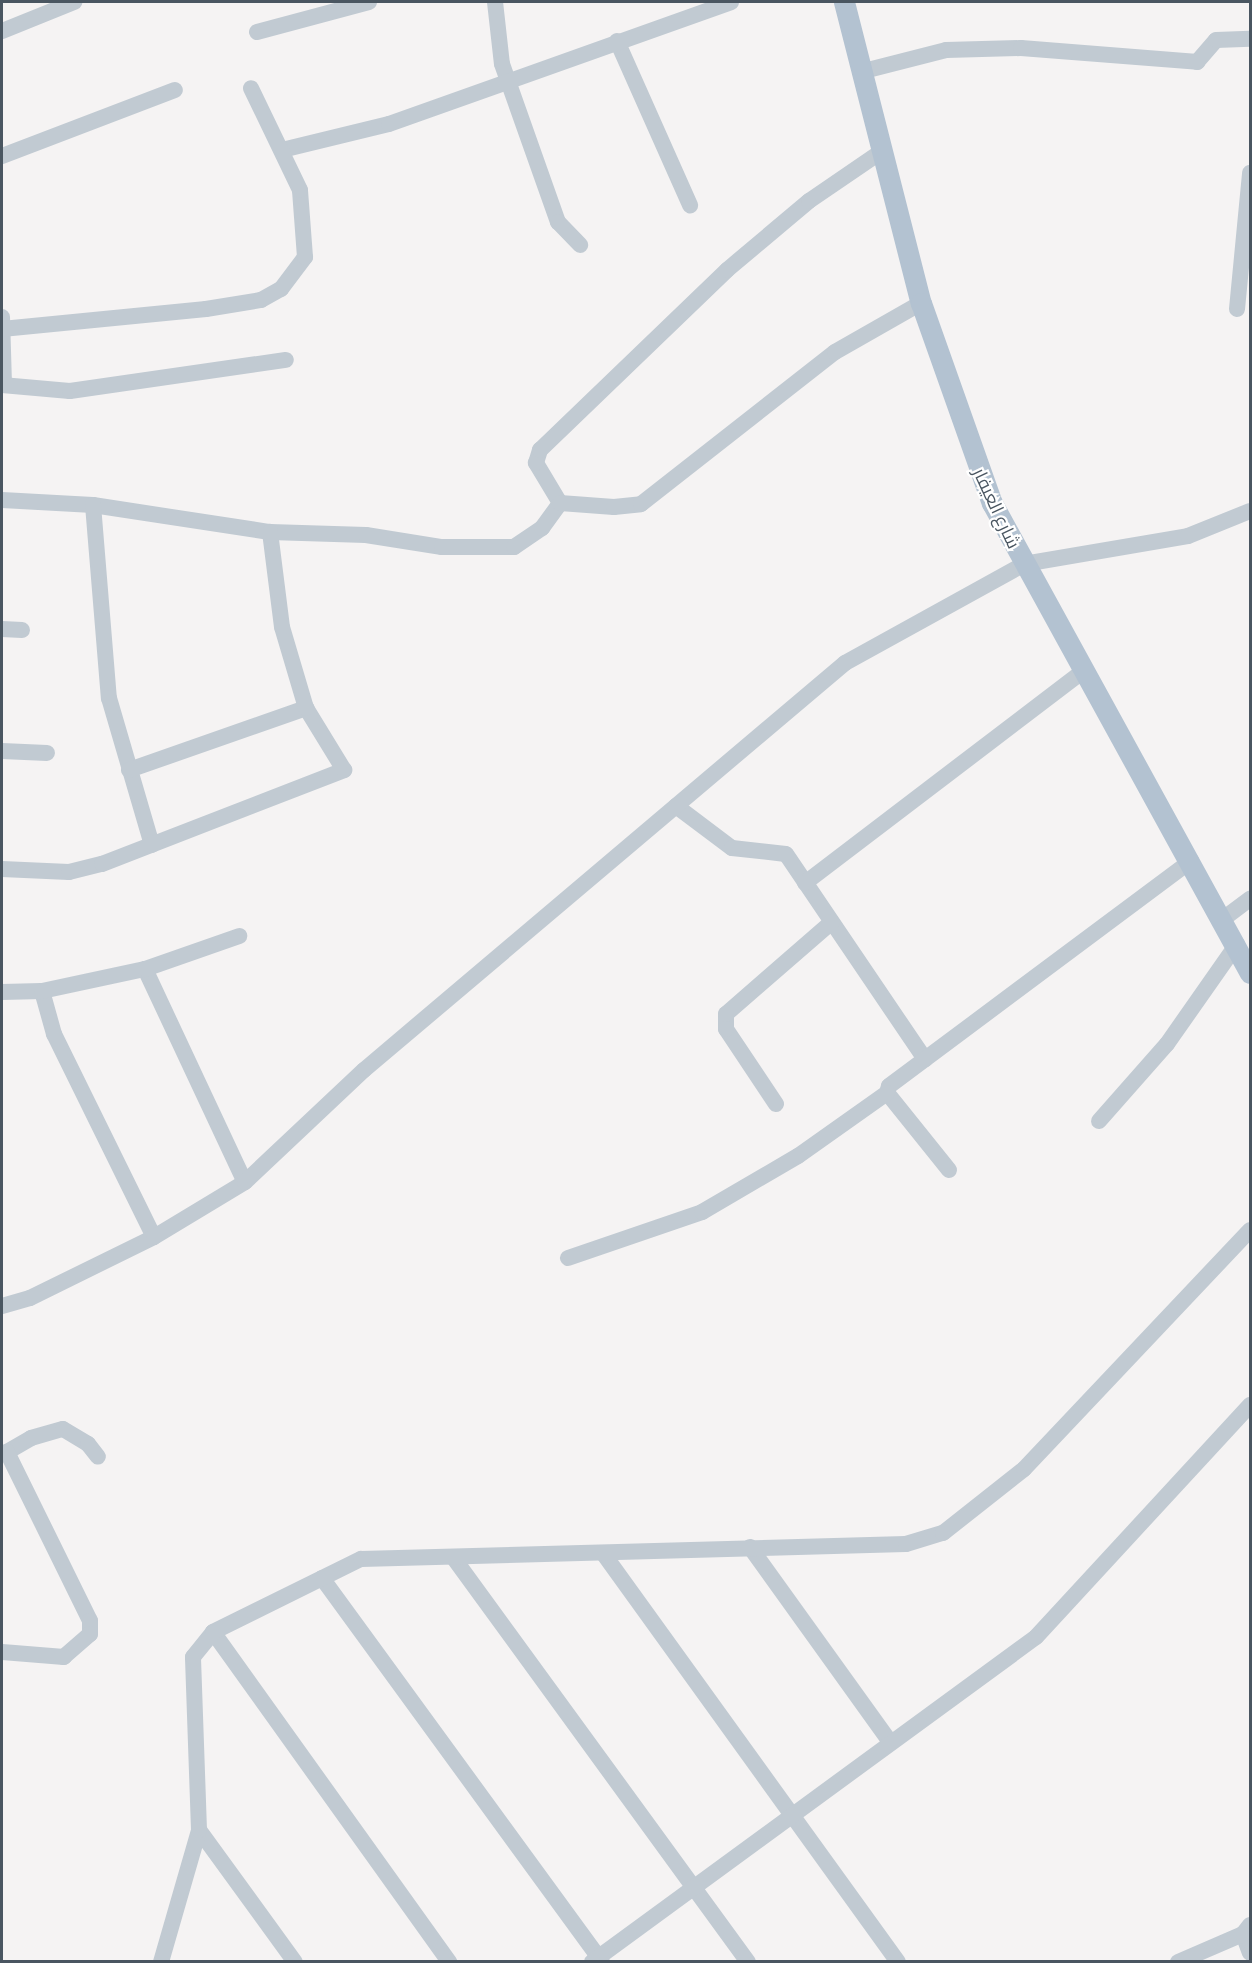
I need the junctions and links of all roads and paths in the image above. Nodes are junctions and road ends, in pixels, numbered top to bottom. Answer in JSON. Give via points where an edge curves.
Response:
{"nodes":[{"id":1,"x":74,"y":2,"type":"edge"},
{"id":2,"x":369,"y":2,"type":"edge"},
{"id":3,"x":495,"y":2,"type":"edge"},
{"id":4,"x":731,"y":2,"type":"edge"},
{"id":5,"x":844,"y":2,"type":"edge"},
{"id":6,"x":2,"y":31,"type":"edge"},
{"id":7,"x":257,"y":32,"type":"dead end"},
{"id":8,"x":1251,"y":39,"type":"edge"},
{"id":9,"x":617,"y":41,"type":"junction"},
{"id":10,"x":860,"y":72,"type":"junction"},
{"id":11,"x":507,"y":79,"type":"junction"},
{"id":12,"x":251,"y":88,"type":"dead end"},
{"id":13,"x":175,"y":90,"type":"dead end"},
{"id":14,"x":282,"y":150,"type":"junction"},
{"id":15,"x":882,"y":151,"type":"junction"},
{"id":16,"x":2,"y":156,"type":"edge"},
{"id":17,"x":1251,"y":173,"type":"edge"},
{"id":18,"x":690,"y":205,"type":"dead end"},
{"id":19,"x":580,"y":244,"type":"dead end"},
{"id":20,"x":921,"y":303,"type":"junction"},
{"id":21,"x":1237,"y":309,"type":"dead end"},
{"id":22,"x":2,"y":317,"type":"edge"},
{"id":23,"x":2,"y":329,"type":"edge"},
{"id":24,"x":286,"y":360,"type":"dead end"},
{"id":25,"x":3,"y":385,"type":"edge"},
{"id":26,"x":2,"y":500,"type":"edge"},
{"id":27,"x":560,"y":502,"type":"junction"},
{"id":28,"x":93,"y":505,"type":"junction"},
{"id":29,"x":1251,"y":512,"type":"edge"},
{"id":30,"x":270,"y":532,"type":"junction"},
{"id":31,"x":1024,"y":564,"type":"junction"},
{"id":32,"x":2,"y":629,"type":"edge"},
{"id":33,"x":22,"y":630,"type":"dead end"},
{"id":34,"x":1082,"y":672,"type":"junction"},
{"id":35,"x":306,"y":708,"type":"junction"},
{"id":36,"x":2,"y":751,"type":"edge"},
{"id":37,"x":47,"y":753,"type":"dead end"},
{"id":38,"x":129,"y":770,"type":"junction"},
{"id":39,"x":676,"y":806,"type":"junction"},
{"id":40,"x":152,"y":845,"type":"junction"},
{"id":41,"x":1191,"y":861,"type":"junction"},
{"id":42,"x":2,"y":869,"type":"edge"},
{"id":43,"x":806,"y":883,"type":"junction"},
{"id":44,"x":1251,"y":899,"type":"edge"},
{"id":45,"x":1223,"y":919,"type":"junction"},
{"id":46,"x":832,"y":922,"type":"junction"},
{"id":47,"x":239,"y":936,"type":"dead end"},
{"id":48,"x":1237,"y":944,"type":"junction"},
{"id":49,"x":145,"y":969,"type":"junction"},
{"id":50,"x":1251,"y":973,"type":"edge"},
{"id":51,"x":42,"y":991,"type":"junction"},
{"id":52,"x":2,"y":992,"type":"edge"},
{"id":53,"x":925,"y":1059,"type":"junction"},
{"id":54,"x":887,"y":1093,"type":"junction"},
{"id":55,"x":776,"y":1104,"type":"dead end"},
{"id":56,"x":1099,"y":1121,"type":"dead end"},
{"id":57,"x":949,"y":1170,"type":"dead end"},
{"id":58,"x":245,"y":1182,"type":"junction"},
{"id":59,"x":1251,"y":1230,"type":"edge"},
{"id":60,"x":154,"y":1237,"type":"junction"},
{"id":61,"x":568,"y":1258,"type":"dead end"},
{"id":62,"x":2,"y":1306,"type":"edge"},
{"id":63,"x":1251,"y":1405,"type":"edge"},
{"id":64,"x":4,"y":1453,"type":"edge"},
{"id":65,"x":98,"y":1457,"type":"dead end"},
{"id":66,"x":750,"y":1547,"type":"junction"},
{"id":67,"x":603,"y":1553,"type":"junction"},
{"id":68,"x":453,"y":1557,"type":"junction"},
{"id":69,"x":322,"y":1578,"type":"junction"},
{"id":70,"x":213,"y":1632,"type":"junction"},
{"id":71,"x":2,"y":1652,"type":"edge"},
{"id":72,"x":891,"y":1743,"type":"junction"},
{"id":73,"x":791,"y":1816,"type":"junction"},
{"id":74,"x":199,"y":1830,"type":"junction"},
{"id":75,"x":693,"y":1887,"type":"junction"},
{"id":76,"x":1246,"y":1929,"type":"edge"},
{"id":77,"x":1251,"y":1953,"type":"edge"},
{"id":78,"x":598,"y":1960,"type":"edge"},
{"id":79,"x":163,"y":1961,"type":"edge"},
{"id":80,"x":295,"y":1962,"type":"edge"},
{"id":81,"x":449,"y":1962,"type":"edge"},
{"id":82,"x":748,"y":1962,"type":"edge"},
{"id":83,"x":898,"y":1962,"type":"edge"},
{"id":84,"x":1178,"y":1962,"type":"edge"}],
"edges":[{"from":1,"to":6,"type":"street"},
{"from":2,"to":7,"type":"street"},
{"from":3,"to":11,"type":"street"},
{"from":4,"to":9,"type":"street"},
{"from":5,"to":10,"type":"main road","name":"شارع العيفار"},
{"from":8,"to":10,"type":"street","via":[[1216,40],[1197,62],[1011,48],[946,50]]},
{"from":9,"to":11,"type":"street"},
{"from":9,"to":18,"type":"street"},
{"from":10,"to":15,"type":"main road","name":"شارع العيفار"},
{"from":11,"to":14,"type":"street","via":[[388,124]]},
{"from":11,"to":19,"type":"street","via":[[558,222]]},
{"from":12,"to":14,"type":"street","via":[[263,120]]},
{"from":13,"to":16,"type":"street"},
{"from":14,"to":23,"type":"street","via":[[300,190],[305,257],[281,289],[261,300],[206,309]]},
{"from":15,"to":20,"type":"main road","name":"شارع العيفار"},
{"from":15,"to":27,"type":"street","via":[[809,201],[727,270],[540,450],[536,463]]},
{"from":17,"to":21,"type":"street"},
{"from":20,"to":27,"type":"street","via":[[835,352],[641,504],[614,507]]},
{"from":20,"to":31,"type":"main road","name":"شارع العيفار","via":[[972,454]]},
{"from":22,"to":23,"type":"street"},
{"from":23,"to":25,"type":"street"},
{"from":24,"to":25,"type":"street","via":[[70,391]]},
{"from":26,"to":28,"type":"street"},
{"from":27,"to":30,"type":"street","via":[[558,512],[542,528],[514,547],[461,548],[366,535]]},
{"from":28,"to":30,"type":"street"},
{"from":28,"to":38,"type":"street","via":[[110,698]]},
{"from":29,"to":31,"type":"street","via":[[1188,536]]},
{"from":30,"to":35,"type":"street","via":[[282,627]]},
{"from":31,"to":34,"type":"main road","name":"شارع العيفار"},
{"from":31,"to":39,"type":"street","via":[[845,663]]},
{"from":32,"to":33,"type":"street"},
{"from":34,"to":41,"type":"main road","name":"شارع العيفار"},
{"from":34,"to":43,"type":"street"},
{"from":35,"to":38,"type":"street"},
{"from":35,"to":40,"type":"street","via":[[344,770]]},
{"from":36,"to":37,"type":"street"},
{"from":38,"to":40,"type":"street"},
{"from":39,"to":43,"type":"street","via":[[732,848],[786,854]]},
{"from":39,"to":58,"type":"street","via":[[364,1070]]},
{"from":40,"to":42,"type":"street","via":[[69,872]]},
{"from":41,"to":45,"type":"main road","name":"شارع العيفار"},
{"from":41,"to":53,"type":"street"},
{"from":43,"to":46,"type":"street"},
{"from":44,"to":45,"type":"street"},
{"from":45,"to":48,"type":"main road","name":"شارع العيفار"},
{"from":46,"to":53,"type":"street"},
{"from":46,"to":55,"type":"street","via":[[726,1014],[726,1029]]},
{"from":47,"to":49,"type":"street"},
{"from":48,"to":50,"type":"main road","name":"شارع العيفار"},
{"from":48,"to":56,"type":"street","via":[[1167,1044]]},
{"from":49,"to":51,"type":"street"},
{"from":49,"to":58,"type":"street"},
{"from":51,"to":52,"type":"street"},
{"from":51,"to":60,"type":"street","via":[[54,1034]]},
{"from":53,"to":54,"type":"street","via":[[889,1086]]},
{"from":54,"to":57,"type":"street"},
{"from":54,"to":61,"type":"street","via":[[798,1156],[702,1212]]},
{"from":58,"to":60,"type":"street"},
{"from":59,"to":66,"type":"street","via":[[1024,1469],[943,1533],[906,1544]]},
{"from":60,"to":62,"type":"street","via":[[30,1298]]},
{"from":63,"to":72,"type":"street","via":[[1036,1637]]},
{"from":64,"to":65,"type":"street","via":[[31,1438],[63,1429],[88,1444]]},
{"from":64,"to":71,"type":"street","via":[[90,1621],[90,1634],[64,1657]]},
{"from":66,"to":67,"type":"street"},
{"from":66,"to":72,"type":"street"},
{"from":67,"to":68,"type":"street"},
{"from":67,"to":73,"type":"street"},
{"from":68,"to":69,"type":"street","via":[[361,1559]]},
{"from":68,"to":75,"type":"street"},
{"from":69,"to":70,"type":"street"},
{"from":69,"to":78,"type":"street"},
{"from":70,"to":74,"type":"street","via":[[193,1657]]},
{"from":70,"to":81,"type":"street"},
{"from":72,"to":73,"type":"street"},
{"from":73,"to":75,"type":"street"},
{"from":73,"to":83,"type":"street"},
{"from":74,"to":79,"type":"street"},
{"from":74,"to":80,"type":"street"},
{"from":75,"to":78,"type":"street"},
{"from":75,"to":82,"type":"street"},
{"from":76,"to":77,"type":"street"},
{"from":76,"to":84,"type":"street"}]}
